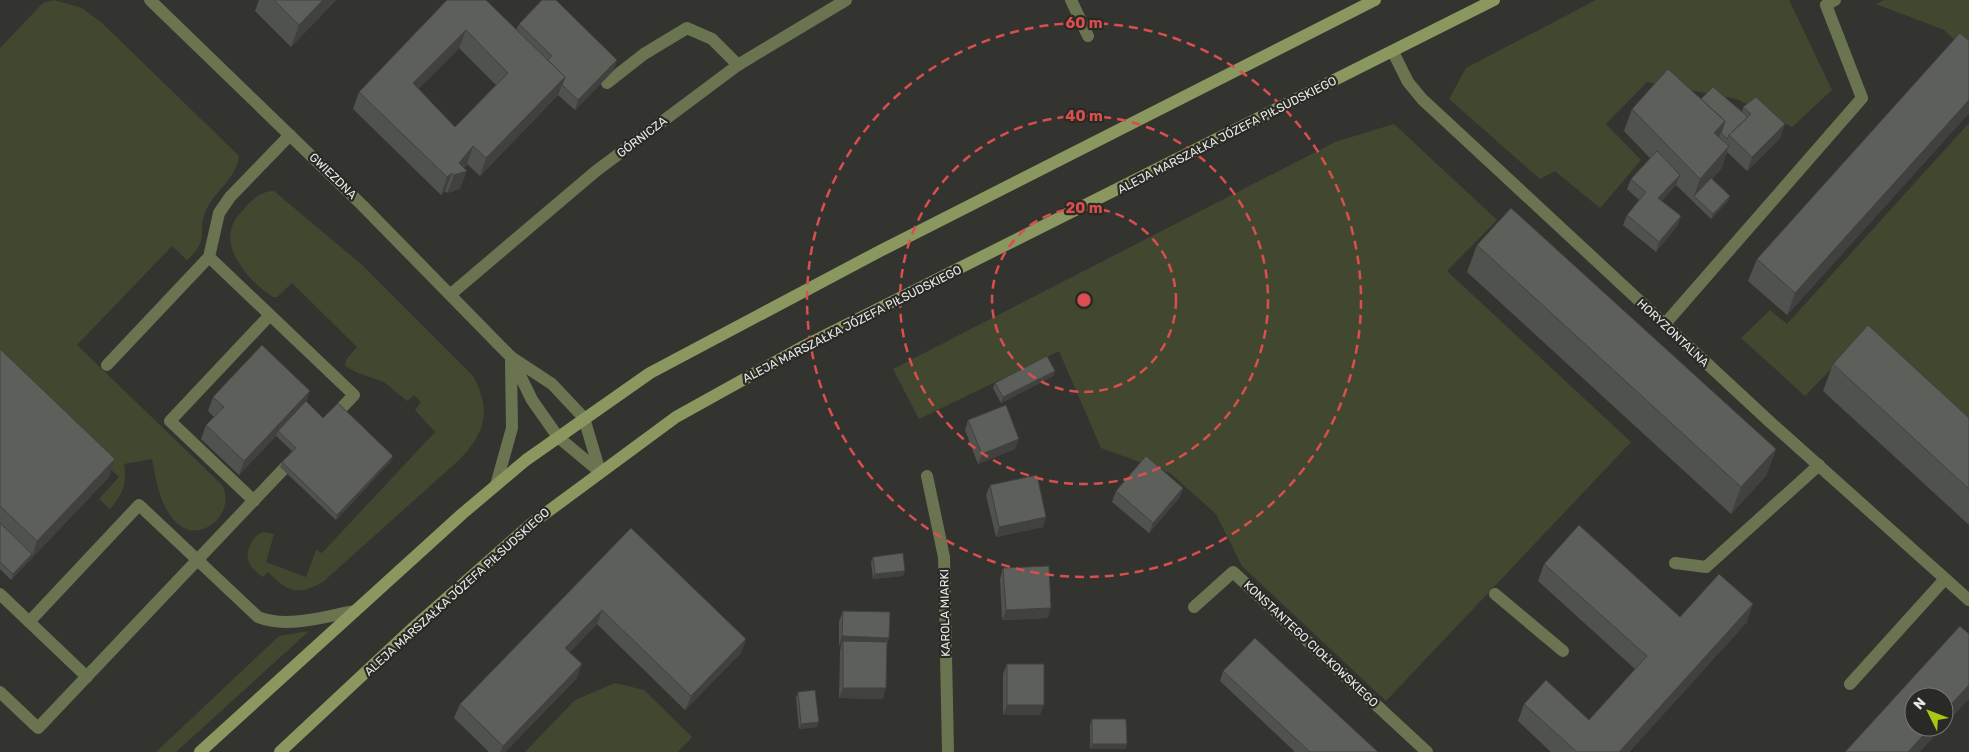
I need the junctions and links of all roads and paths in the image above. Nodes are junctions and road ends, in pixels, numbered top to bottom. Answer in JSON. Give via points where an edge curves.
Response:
{"nodes":[{"id":1,"x":150,"y":0,"type":"edge"},
{"id":2,"x":846,"y":0,"type":"edge"},
{"id":3,"x":1071,"y":0,"type":"edge"},
{"id":4,"x":1375,"y":0,"type":"edge"},
{"id":5,"x":1494,"y":0,"type":"edge"},
{"id":6,"x":1835,"y":0,"type":"edge"},
{"id":7,"x":1088,"y":36,"type":"dead end"},
{"id":8,"x":1393,"y":52,"type":"junction"},
{"id":9,"x":738,"y":65,"type":"junction"},
{"id":10,"x":607,"y":83,"type":"edge"},
{"id":11,"x":290,"y":135,"type":"junction"},
{"id":12,"x":209,"y":257,"type":"junction"},
{"id":13,"x":451,"y":294,"type":"junction"},
{"id":14,"x":270,"y":315,"type":"junction"},
{"id":15,"x":1664,"y":324,"type":"junction"},
{"id":16,"x":511,"y":357,"type":"junction"},
{"id":17,"x":107,"y":365,"type":"dead end"},
{"id":18,"x":584,"y":418,"type":"junction"},
{"id":19,"x":321,"y":430,"type":"edge"},
{"id":20,"x":558,"y":437,"type":"junction"},
{"id":21,"x":301,"y":452,"type":"edge"},
{"id":22,"x":1819,"y":465,"type":"junction"},
{"id":23,"x":600,"y":472,"type":"junction"},
{"id":24,"x":927,"y":476,"type":"dead end"},
{"id":25,"x":496,"y":485,"type":"junction"},
{"id":26,"x":254,"y":501,"type":"junction"},
{"id":27,"x":197,"y":561,"type":"junction"},
{"id":28,"x":1675,"y":563,"type":"dead end"},
{"id":29,"x":1944,"y":580,"type":"junction"},
{"id":30,"x":0,"y":594,"type":"edge"},
{"id":31,"x":1495,"y":594,"type":"dead end"},
{"id":32,"x":1969,"y":600,"type":"edge"},
{"id":33,"x":1194,"y":607,"type":"dead end"},
{"id":34,"x":355,"y":611,"type":"junction"},
{"id":35,"x":29,"y":622,"type":"junction"},
{"id":36,"x":1563,"y":651,"type":"dead end"},
{"id":37,"x":87,"y":677,"type":"junction"},
{"id":38,"x":1850,"y":684,"type":"dead end"},
{"id":39,"x":0,"y":692,"type":"edge"},
{"id":40,"x":200,"y":752,"type":"edge"},
{"id":41,"x":280,"y":752,"type":"edge"},
{"id":42,"x":948,"y":752,"type":"edge"},
{"id":43,"x":1427,"y":752,"type":"edge"}],
"edges":[{"from":1,"to":11,"type":"street","name":"GWIEZDNA"},
{"from":2,"to":9,"type":"street","name":"GÓRNICZA"},
{"from":3,"to":7,"type":"street"},
{"from":4,"to":18,"type":"street","via":[[829,278],[650,373]]},
{"from":5,"to":8,"type":"street","name":"ALEJA MARSZAŁKA JÓZEFA PIŁSUDSKIEGO"},
{"from":6,"to":15,"type":"street","via":[[1826,5],[1862,98]]},
{"from":8,"to":15,"type":"street","name":"HORYZONTALNA","via":[[1408,82],[1422,99]]},
{"from":8,"to":23,"type":"street","name":"ALEJA MARSZAŁKA JÓZEFA PIŁSUDSKIEGO","via":[[804,346],[676,417]]},
{"from":9,"to":10,"type":"street","via":[[712,39],[687,28],[644,54]]},
{"from":9,"to":13,"type":"street","name":"GÓRNICZA","via":[[596,172]]},
{"from":11,"to":12,"type":"street","via":[[230,197],[219,213]]},
{"from":11,"to":13,"type":"street","name":"GWIEZDNA"},
{"from":12,"to":14,"type":"street"},
{"from":12,"to":17,"type":"street"},
{"from":13,"to":16,"type":"street","name":"GWIEZDNA"},
{"from":14,"to":19,"type":"street","via":[[354,395]]},
{"from":14,"to":26,"type":"street","via":[[170,422]]},
{"from":15,"to":22,"type":"street","name":"HORYZONTALNA"},
{"from":16,"to":18,"type":"street","name":"GWIEZDNA","via":[[552,384]]},
{"from":16,"to":20,"type":"street","name":"GWIEZDNA","via":[[532,400]]},
{"from":16,"to":25,"type":"street","via":[[512,428]]},
{"from":18,"to":20,"type":"street"},
{"from":18,"to":23,"type":"street","name":"GWIEZDNA"},
{"from":20,"to":23,"type":"street","name":"GWIEZDNA"},
{"from":20,"to":25,"type":"street"},
{"from":21,"to":26,"type":"street"},
{"from":22,"to":28,"type":"street","via":[[1706,567]]},
{"from":22,"to":29,"type":"street","name":"HORYZONTALNA"},
{"from":23,"to":41,"type":"street","name":"ALEJA MARSZAŁKA JÓZEFA PIŁSUDSKIEGO","via":[[492,558]]},
{"from":24,"to":42,"type":"street","name":"KAROLA MIARKI","via":[[944,557]]},
{"from":25,"to":34,"type":"street"},
{"from":26,"to":27,"type":"street"},
{"from":27,"to":34,"type":"street","via":[[252,613],[265,620],[300,621]]},
{"from":27,"to":35,"type":"street","via":[[139,505]]},
{"from":27,"to":37,"type":"street"},
{"from":29,"to":32,"type":"street","name":"HORYZONTALNA"},
{"from":29,"to":38,"type":"street"},
{"from":30,"to":35,"type":"street"},
{"from":31,"to":36,"type":"street"},
{"from":33,"to":43,"type":"street","name":"KONSTANTEGO CIOŁKOWSKIEGO","via":[[1233,572]]},
{"from":34,"to":40,"type":"street"},
{"from":35,"to":37,"type":"street"},
{"from":37,"to":39,"type":"street","via":[[38,728]]}]}
